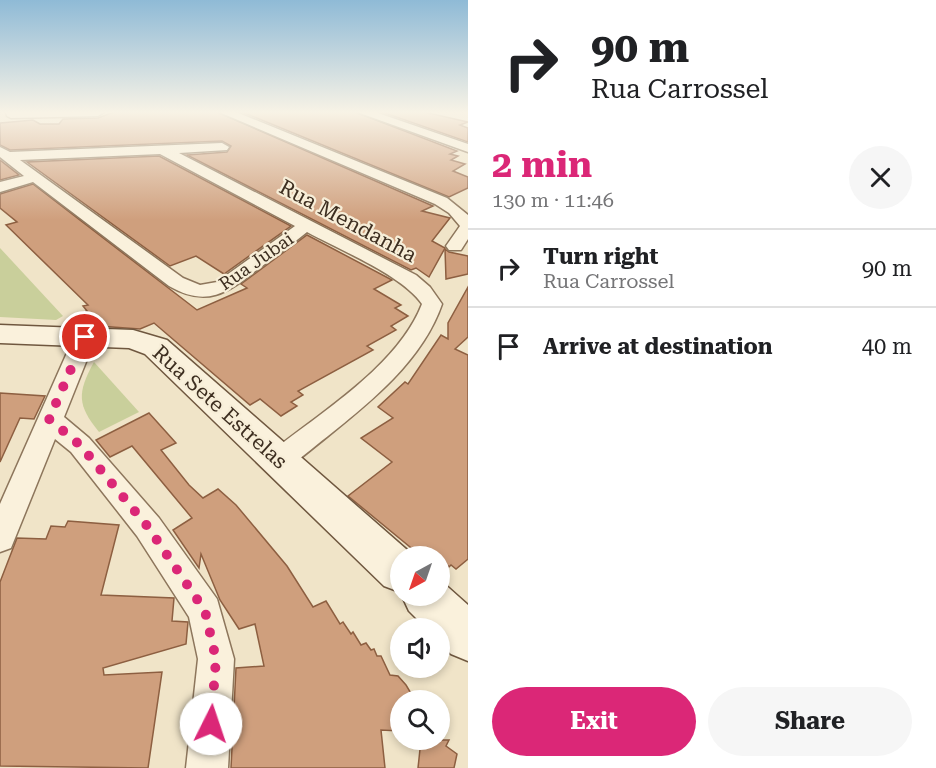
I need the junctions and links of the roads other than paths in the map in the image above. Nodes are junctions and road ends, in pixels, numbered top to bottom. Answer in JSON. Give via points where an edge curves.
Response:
{"nodes":[{"id":1,"x":210,"y":148,"type":"edge"},
{"id":2,"x":312,"y":148,"type":"edge"},
{"id":3,"x":165,"y":151,"type":"junction"},
{"id":4,"x":4,"y":154,"type":"edge"},
{"id":5,"x":36,"y":177,"type":"junction"},
{"id":6,"x":0,"y":187,"type":"edge"},
{"id":7,"x":441,"y":201,"type":"junction"},
{"id":8,"x":468,"y":204,"type":"edge"},
{"id":9,"x":305,"y":226,"type":"junction"},
{"id":10,"x":468,"y":226,"type":"edge"},
{"id":11,"x":455,"y":246,"type":"dead end"},
{"id":12,"x":0,"y":334,"type":"edge"},
{"id":13,"x":85,"y":337,"type":"junction"},
{"id":14,"x":49,"y":419,"type":"junction"},
{"id":15,"x":280,"y":460,"type":"junction"},
{"id":16,"x":0,"y":538,"type":"edge"},
{"id":17,"x":390,"y":563,"type":"edge"},
{"id":18,"x":435,"y":606,"type":"edge"},
{"id":19,"x":468,"y":637,"type":"edge"},
{"id":20,"x":207,"y":768,"type":"edge"}],
"edges":[{"from":1,"to":3,"type":"street"},
{"from":2,"to":7,"type":"street"},
{"from":3,"to":4,"type":"street"},
{"from":3,"to":9,"type":"street","name":"Rua Mendanha"},
{"from":4,"to":5,"type":"street"},
{"from":5,"to":6,"type":"street"},
{"from":5,"to":9,"type":"street","name":"Rua Jubai","via":[[176,282],[204,292],[224,286]]},
{"from":7,"to":8,"type":"street"},
{"from":7,"to":10,"type":"street"},
{"from":9,"to":15,"type":"street","name":"Rua Mendanha","via":[[409,279],[432,304],[430,319],[402,356]]},
{"from":10,"to":11,"type":"street"},
{"from":12,"to":13,"type":"street","name":"Rua Sete Estrelas"},
{"from":13,"to":14,"type":"street"},
{"from":13,"to":15,"type":"street","name":"Rua Sete Estrelas","via":[[133,339],[156,347]]},
{"from":14,"to":16,"type":"street"},
{"from":14,"to":20,"type":"street","via":[[80,445],[148,527],[205,611],[216,659]]},
{"from":15,"to":17,"type":"street","name":"Rua Sete Estrelas"},
{"from":18,"to":19,"type":"street"}]}
